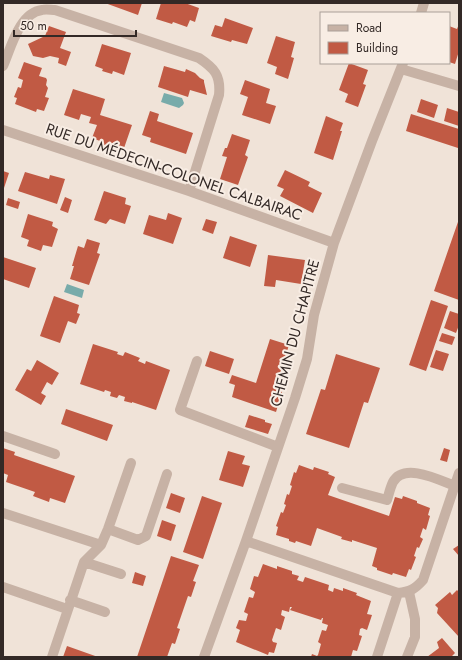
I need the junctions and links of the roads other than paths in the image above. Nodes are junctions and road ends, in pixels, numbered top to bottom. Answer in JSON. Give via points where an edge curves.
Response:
{"nodes":[{"id":1,"x":3,"y":66,"type":"edge"},
{"id":2,"x":402,"y":66,"type":"edge"},
{"id":3,"x":459,"y":86,"type":"edge"},
{"id":4,"x":3,"y":130,"type":"edge"},
{"id":5,"x":189,"y":191,"type":"junction"},
{"id":6,"x":334,"y":242,"type":"junction"},
{"id":7,"x":197,"y":361,"type":"dead end"},
{"id":8,"x":3,"y":436,"type":"edge"},
{"id":9,"x":278,"y":447,"type":"junction"},
{"id":10,"x":55,"y":454,"type":"dead end"},
{"id":11,"x":131,"y":463,"type":"dead end"},
{"id":12,"x":459,"y":473,"type":"edge"},
{"id":13,"x":167,"y":474,"type":"dead end"},
{"id":14,"x":455,"y":486,"type":"junction"},
{"id":15,"x":342,"y":488,"type":"dead end"},
{"id":16,"x":3,"y":513,"type":"edge"},
{"id":17,"x":108,"y":529,"type":"junction"},
{"id":18,"x":246,"y":541,"type":"junction"},
{"id":19,"x":101,"y":545,"type":"junction"},
{"id":20,"x":84,"y":562,"type":"junction"},
{"id":21,"x":121,"y":574,"type":"dead end"},
{"id":22,"x":3,"y":587,"type":"edge"},
{"id":23,"x":409,"y":592,"type":"junction"},
{"id":24,"x":398,"y":593,"type":"junction"},
{"id":25,"x":68,"y":605,"type":"junction"},
{"id":26,"x":105,"y":612,"type":"dead end"},
{"id":27,"x":52,"y":657,"type":"edge"},
{"id":28,"x":204,"y":657,"type":"edge"},
{"id":29,"x":377,"y":657,"type":"edge"},
{"id":30,"x":407,"y":657,"type":"edge"}],
"edges":[{"from":1,"to":5,"type":"street","via":[[21,24],[31,14],[41,10],[55,10],[199,58],[211,66],[217,75],[219,95]]},
{"from":2,"to":3,"type":"street"},
{"from":2,"to":6,"type":"street","name":"CHEMIN DU CHAPITRE"},
{"from":4,"to":5,"type":"street","name":"RUE DU MÉDECIN-COLONEL CALBAIRAC"},
{"from":5,"to":6,"type":"street","name":"RUE DU MÉDECIN-COLONEL CALBAIRAC"},
{"from":6,"to":9,"type":"street","name":"CHEMIN DU CHAPITRE","via":[[314,315],[306,359]]},
{"from":7,"to":9,"type":"street","via":[[180,410]]},
{"from":8,"to":10,"type":"street"},
{"from":9,"to":18,"type":"street","name":"CHEMIN DU CHAPITRE"},
{"from":11,"to":17,"type":"street"},
{"from":12,"to":14,"type":"street"},
{"from":13,"to":17,"type":"street","via":[[146,536],[138,540]]},
{"from":14,"to":15,"type":"street","via":[[413,472],[404,473],[394,480],[387,500]]},
{"from":14,"to":23,"type":"street","via":[[423,580]]},
{"from":16,"to":19,"type":"street"},
{"from":17,"to":19,"type":"street"},
{"from":18,"to":24,"type":"street"},
{"from":18,"to":28,"type":"street","name":"CHEMIN DU CHAPITRE"},
{"from":19,"to":20,"type":"street"},
{"from":20,"to":21,"type":"street"},
{"from":20,"to":25,"type":"street"},
{"from":22,"to":25,"type":"street"},
{"from":23,"to":24,"type":"street"},
{"from":23,"to":30,"type":"street","via":[[415,619],[415,637]]},
{"from":24,"to":29,"type":"street"},
{"from":25,"to":26,"type":"street"},
{"from":25,"to":27,"type":"street"}]}
